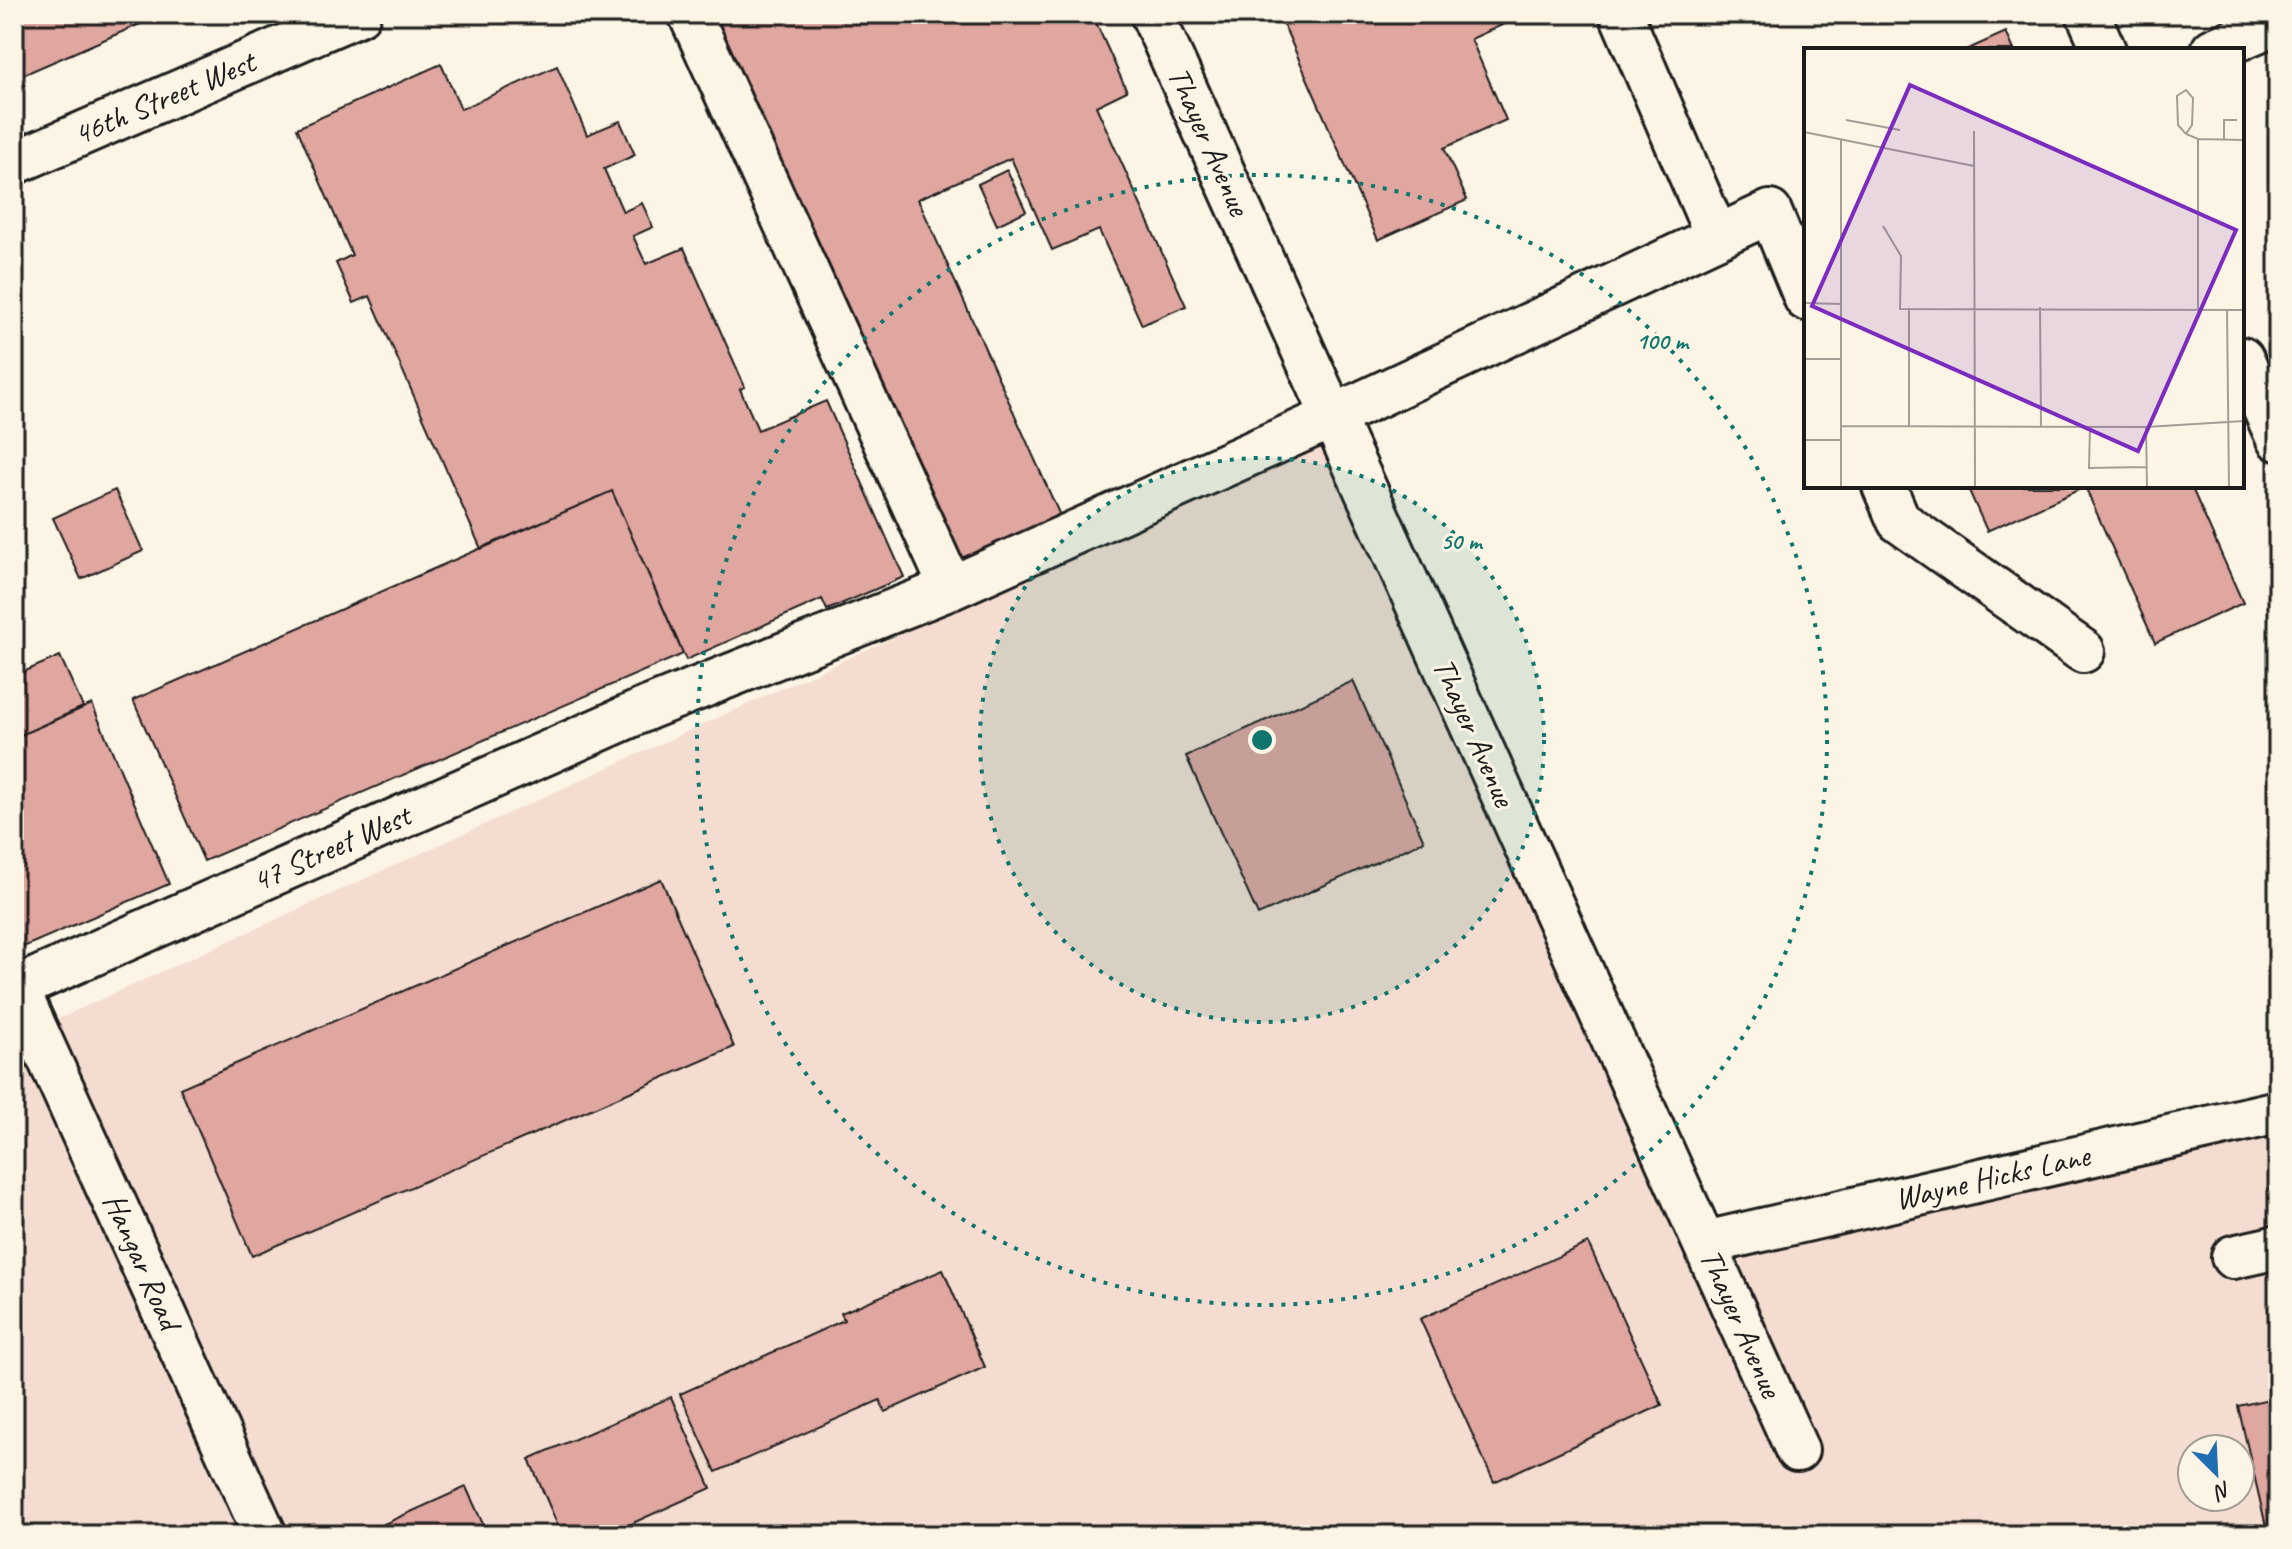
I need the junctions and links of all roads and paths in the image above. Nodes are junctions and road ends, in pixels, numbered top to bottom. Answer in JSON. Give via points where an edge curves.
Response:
{"nodes":[{"id":1,"x":690,"y":14,"type":"edge"},
{"id":2,"x":1152,"y":14,"type":"edge"},
{"id":3,"x":1621,"y":14,"type":"edge"},
{"id":4,"x":2088,"y":14,"type":"edge"},
{"id":5,"x":351,"y":16,"type":"edge"},
{"id":6,"x":2278,"y":22,"type":"edge"},
{"id":7,"x":2103,"y":48,"type":"edge"},
{"id":8,"x":2218,"y":48,"type":"edge"},
{"id":9,"x":14,"y":163,"type":"edge"},
{"id":10,"x":1717,"y":237,"type":"junction"},
{"id":11,"x":1804,"y":294,"type":"edge"},
{"id":12,"x":2244,"y":363,"type":"edge"},
{"id":13,"x":1332,"y":417,"type":"junction"},
{"id":14,"x":2278,"y":439,"type":"edge"},
{"id":15,"x":1885,"y":488,"type":"edge"},
{"id":16,"x":951,"y":588,"type":"junction"},
{"id":17,"x":2083,"y":651,"type":"dead end"},
{"id":18,"x":16,"y":988,"type":"edge"},
{"id":19,"x":2278,"y":1112,"type":"edge"},
{"id":20,"x":1705,"y":1243,"type":"junction"},
{"id":21,"x":2278,"y":1247,"type":"edge"},
{"id":22,"x":2233,"y":1257,"type":"dead end"},
{"id":23,"x":1797,"y":1450,"type":"dead end"},
{"id":24,"x":265,"y":1535,"type":"edge"}],
"edges":[{"from":1,"to":16,"type":"street"},
{"from":2,"to":13,"type":"street","name":"Thayer Avenue"},
{"from":3,"to":10,"type":"street"},
{"from":4,"to":7,"type":"street"},
{"from":5,"to":9,"type":"street","name":"46th Street West"},
{"from":6,"to":8,"type":"street"},
{"from":10,"to":11,"type":"street","name":"47 Street West","via":[[1770,212]]},
{"from":10,"to":13,"type":"street","name":"47 Street West"},
{"from":12,"to":14,"type":"street"},
{"from":13,"to":16,"type":"street","name":"47 Street West"},
{"from":13,"to":20,"type":"street","name":"Thayer Avenue"},
{"from":15,"to":17,"type":"street","via":[[1899,521]]},
{"from":16,"to":18,"type":"street","name":"47 Street West","via":[[648,708]]},
{"from":18,"to":24,"type":"street","name":"Hangar Road"},
{"from":19,"to":20,"type":"street","name":"Wayne Hicks Lane"},
{"from":20,"to":23,"type":"street","name":"Thayer Avenue"},
{"from":21,"to":22,"type":"street"}]}
